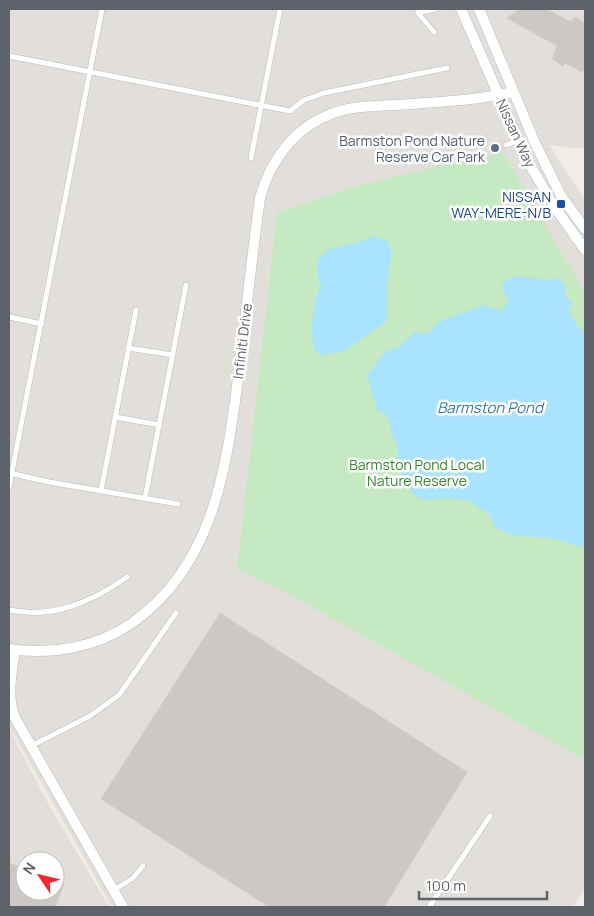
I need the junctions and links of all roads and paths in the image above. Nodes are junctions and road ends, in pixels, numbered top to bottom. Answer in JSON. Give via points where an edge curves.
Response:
{"nodes":[{"id":1,"x":102,"y":9,"type":"edge"},
{"id":2,"x":280,"y":9,"type":"edge"},
{"id":3,"x":435,"y":9,"type":"edge"},
{"id":4,"x":461,"y":9,"type":"edge"},
{"id":5,"x":479,"y":9,"type":"edge"},
{"id":6,"x":418,"y":11,"type":"edge"},
{"id":7,"x":434,"y":32,"type":"dead end"},
{"id":8,"x":9,"y":56,"type":"edge"},
{"id":9,"x":447,"y":68,"type":"dead end"},
{"id":10,"x":90,"y":71,"type":"junction"},
{"id":11,"x":513,"y":92,"type":"junction"},
{"id":12,"x":497,"y":96,"type":"junction"},
{"id":13,"x":261,"y":105,"type":"junction"},
{"id":14,"x":517,"y":141,"type":"junction"},
{"id":15,"x":506,"y":145,"type":"dead end"},
{"id":16,"x":251,"y":158,"type":"dead end"},
{"id":17,"x":585,"y":229,"type":"edge"},
{"id":18,"x":585,"y":250,"type":"edge"},
{"id":19,"x":186,"y":285,"type":"dead end"},
{"id":20,"x":136,"y":310,"type":"dead end"},
{"id":21,"x":9,"y":317,"type":"edge"},
{"id":22,"x":42,"y":324,"type":"junction"},
{"id":23,"x":128,"y":348,"type":"junction"},
{"id":24,"x":173,"y":355,"type":"junction"},
{"id":25,"x":115,"y":417,"type":"junction"},
{"id":26,"x":160,"y":425,"type":"junction"},
{"id":27,"x":10,"y":473,"type":"edge"},
{"id":28,"x":9,"y":487,"type":"edge"},
{"id":29,"x":101,"y":491,"type":"junction"},
{"id":30,"x":145,"y":498,"type":"junction"},
{"id":31,"x":178,"y":504,"type":"dead end"},
{"id":32,"x":128,"y":577,"type":"dead end"},
{"id":33,"x":9,"y":610,"type":"edge"},
{"id":34,"x":176,"y":613,"type":"dead end"},
{"id":35,"x":12,"y":649,"type":"edge"},
{"id":36,"x":31,"y":746,"type":"junction"},
{"id":37,"x":490,"y":816,"type":"dead end"},
{"id":38,"x":143,"y":866,"type":"dead end"},
{"id":39,"x":113,"y":890,"type":"junction"},
{"id":40,"x":123,"y":907,"type":"edge"},
{"id":41,"x":429,"y":907,"type":"edge"}],
"edges":[{"from":1,"to":10,"type":"lane"},
{"from":2,"to":13,"type":"lane"},
{"from":3,"to":6,"type":"lane"},
{"from":4,"to":12,"type":"street","name":"Nissan Way"},
{"from":5,"to":11,"type":"street","name":"Nissan Way"},
{"from":6,"to":7,"type":"lane"},
{"from":8,"to":10,"type":"lane"},
{"from":9,"to":13,"type":"lane","via":[[324,93],[304,100],[290,111]]},
{"from":10,"to":13,"type":"lane"},
{"from":10,"to":22,"type":"lane"},
{"from":11,"to":12,"type":"street","name":"Infiniti Drive"},
{"from":11,"to":17,"type":"street","name":"Nissan Way","via":[[561,196]]},
{"from":12,"to":14,"type":"street","name":"Nissan Way"},
{"from":12,"to":35,"type":"street","name":"Infiniti Drive","via":[[343,110],[322,118],[288,144],[270,169],[260,198],[231,436],[213,507],[190,560],[158,602],[111,636],[76,647]]},
{"from":13,"to":16,"type":"lane"},
{"from":14,"to":15,"type":"lane"},
{"from":14,"to":18,"type":"street","name":"Nissan Way","via":[[554,206]]},
{"from":19,"to":24,"type":"lane"},
{"from":20,"to":23,"type":"lane"},
{"from":21,"to":22,"type":"lane"},
{"from":22,"to":27,"type":"lane"},
{"from":23,"to":24,"type":"lane"},
{"from":23,"to":25,"type":"lane"},
{"from":24,"to":26,"type":"lane"},
{"from":25,"to":26,"type":"lane"},
{"from":25,"to":29,"type":"lane"},
{"from":26,"to":30,"type":"lane"},
{"from":27,"to":28,"type":"lane"},
{"from":27,"to":29,"type":"lane"},
{"from":29,"to":30,"type":"lane"},
{"from":30,"to":31,"type":"lane"},
{"from":32,"to":33,"type":"lane","via":[[92,599],[64,609],[24,613]]},
{"from":34,"to":36,"type":"lane","via":[[119,695],[90,716]]},
{"from":35,"to":36,"type":"street","via":[[10,705]]},
{"from":36,"to":39,"type":"street"},
{"from":37,"to":41,"type":"lane"},
{"from":38,"to":39,"type":"lane","via":[[133,878]]},
{"from":39,"to":40,"type":"street"}]}
